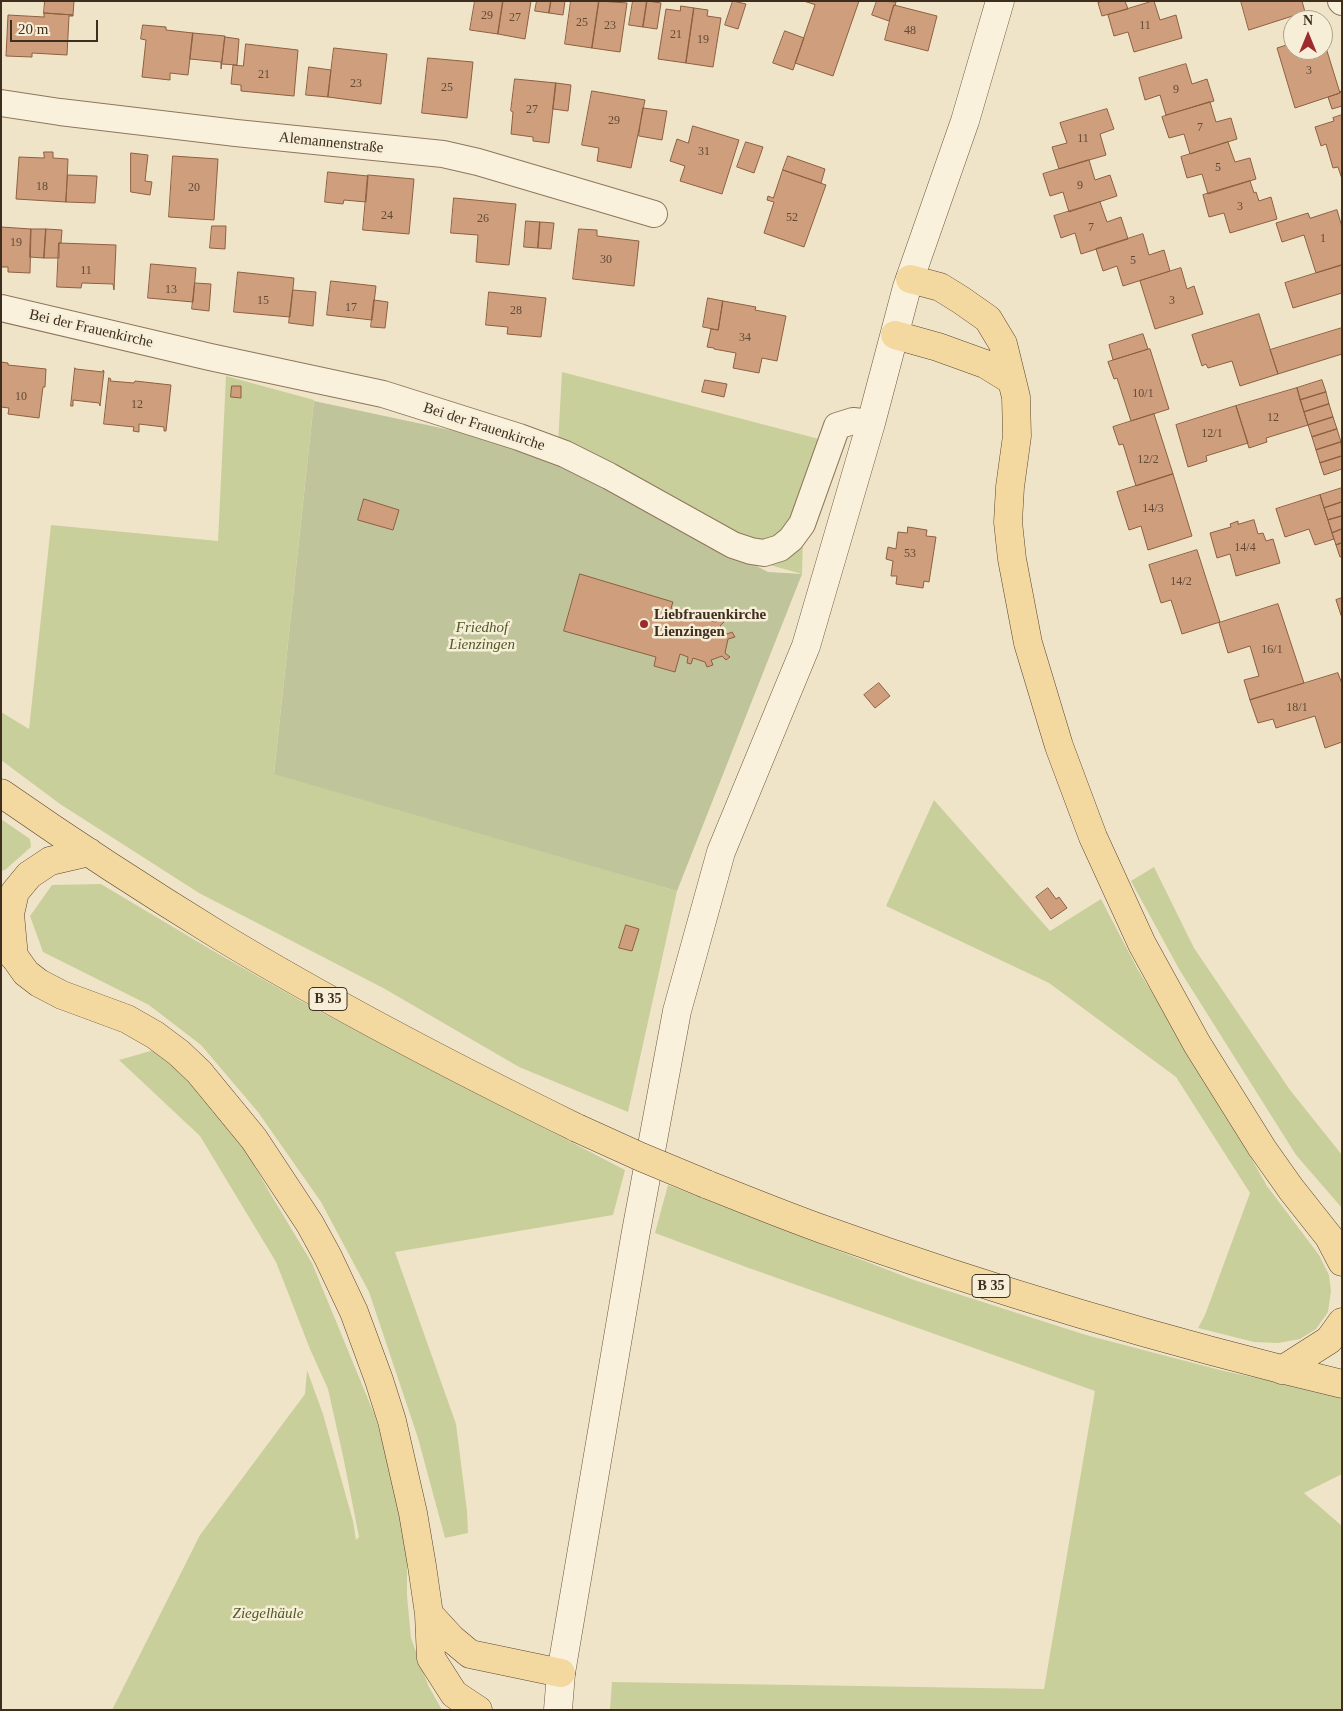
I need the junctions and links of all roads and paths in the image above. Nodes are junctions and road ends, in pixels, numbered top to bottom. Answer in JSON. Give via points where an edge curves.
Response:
{"nodes":[{"id":1,"x":1000,"y":1,"type":"edge"},
{"id":2,"x":1,"y":103,"type":"edge"},
{"id":3,"x":654,"y":214,"type":"dead end"},
{"id":4,"x":910,"y":279,"type":"junction"},
{"id":5,"x":1,"y":308,"type":"edge"},
{"id":6,"x":894,"y":335,"type":"junction"},
{"id":7,"x":1011,"y":380,"type":"junction"},
{"id":8,"x":871,"y":423,"type":"junction"},
{"id":9,"x":1,"y":793,"type":"edge"},
{"id":10,"x":89,"y":852,"type":"junction"},
{"id":11,"x":8,"y":948,"type":"edge"},
{"id":12,"x":1336,"y":1242,"type":"edge"},
{"id":13,"x":1342,"y":1262,"type":"edge"},
{"id":14,"x":1342,"y":1322,"type":"edge"},
{"id":15,"x":1282,"y":1370,"type":"junction"},
{"id":16,"x":1342,"y":1384,"type":"edge"},
{"id":17,"x":429,"y":1614,"type":"junction"},
{"id":18,"x":561,"y":1673,"type":"junction"},
{"id":19,"x":478,"y":1710,"type":"edge"},
{"id":20,"x":558,"y":1710,"type":"edge"}],
"edges":[{"from":1,"to":4,"type":"main road","via":[[965,121]]},
{"from":2,"to":3,"type":"street","name":"Alemannenstraße","via":[[236,133],[443,154]]},
{"from":4,"to":6,"type":"main road"},
{"from":4,"to":7,"type":"main road","via":[[940,287],[988,319],[1003,344]]},
{"from":5,"to":8,"type":"street","name":"Bei der Frauenkirche","via":[[384,394],[519,437],[565,454],[733,545],[751,551],[780,548],[802,524],[837,426],[853,421]]},
{"from":6,"to":7,"type":"main road","via":[[985,364]]},
{"from":6,"to":8,"type":"main road"},
{"from":7,"to":12,"type":"main road","via":[[1016,397],[1017,436],[1008,522],[1012,559],[1028,643],[1093,837],[1142,944],[1192,1035],[1262,1148],[1291,1189]]},
{"from":8,"to":18,"type":"main road","via":[[806,646],[721,852],[677,1011],[635,1236]]},
{"from":9,"to":10,"type":"main road","number":"B 35"},
{"from":10,"to":11,"type":"main road","via":[[50,861],[29,875],[15,892]]},
{"from":10,"to":15,"type":"main road","number":"B 35","bridge":true,"via":[[153,895],[325,997],[436,1057],[641,1157],[820,1228],[934,1268],[1044,1303]]},
{"from":11,"to":17,"type":"main road","via":[[26,973],[39,983],[127,1019],[179,1053],[219,1095],[286,1186],[328,1257],[354,1312],[379,1380],[406,1481]]},
{"from":12,"to":13,"type":"main road"},
{"from":14,"to":15,"type":"main road","via":[[1329,1340]]},
{"from":15,"to":16,"type":"main road","number":"B 35"},
{"from":17,"to":18,"type":"main road","via":[[470,1654]]},
{"from":17,"to":19,"type":"main road","via":[[432,1658],[454,1694]]},
{"from":18,"to":20,"type":"main road"}]}
